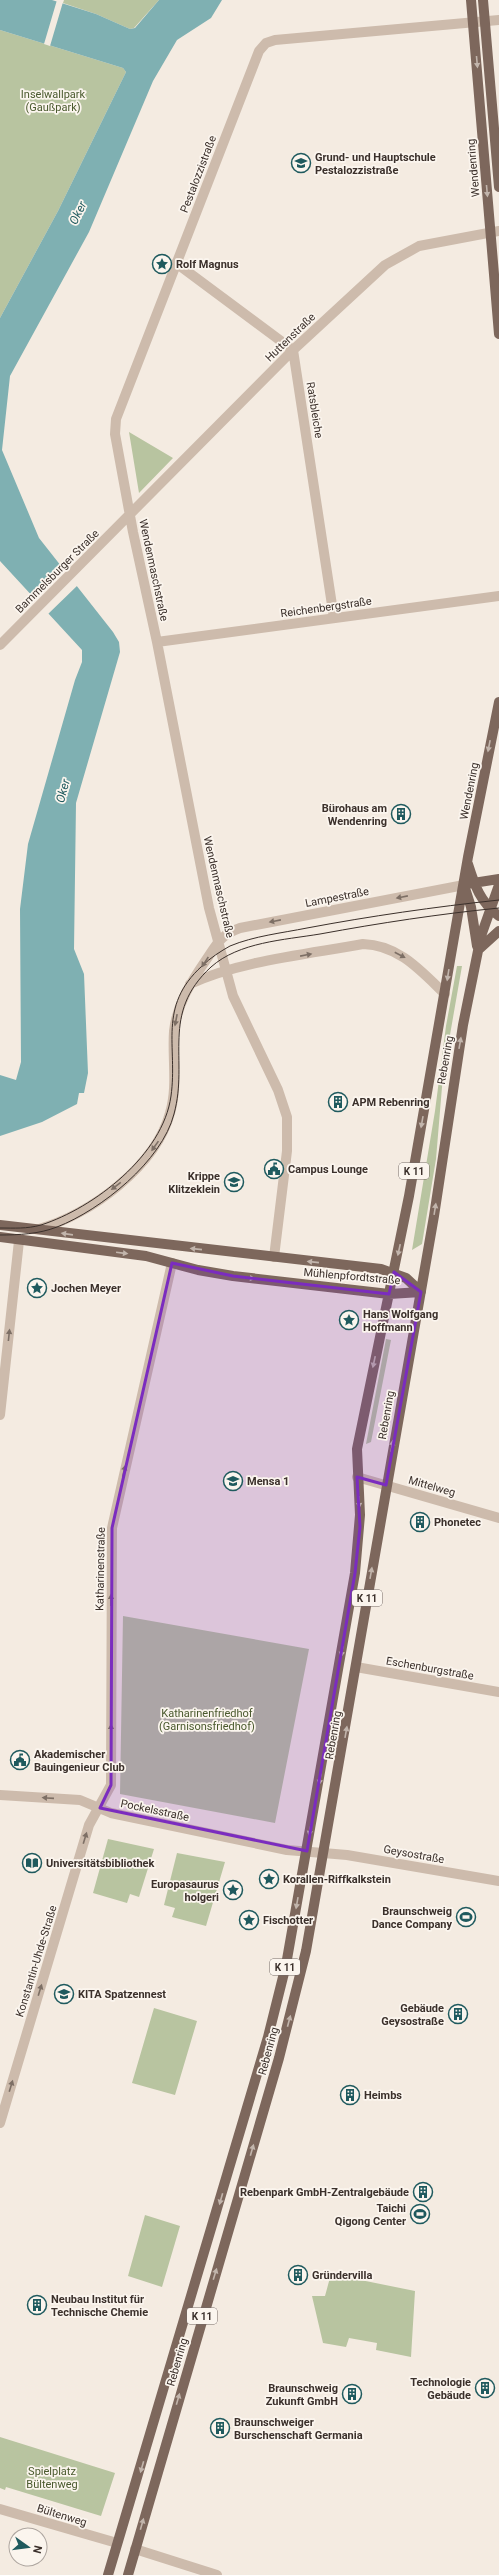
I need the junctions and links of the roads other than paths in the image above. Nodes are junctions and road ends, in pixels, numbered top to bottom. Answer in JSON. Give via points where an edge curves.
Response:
{"nodes":[{"id":1,"x":472,"y":0,"type":"edge"},
{"id":2,"x":483,"y":0,"type":"edge"},
{"id":3,"x":499,"y":20,"type":"edge"},
{"id":4,"x":485,"y":22,"type":"junction"},
{"id":5,"x":474,"y":23,"type":"junction"},
{"id":6,"x":499,"y":187,"type":"edge"},
{"id":7,"x":495,"y":232,"type":"edge"},
{"id":8,"x":176,"y":263,"type":"junction"},
{"id":9,"x":499,"y":334,"type":"edge"},
{"id":10,"x":294,"y":350,"type":"junction"},
{"id":11,"x":130,"y":514,"type":"junction"},
{"id":12,"x":499,"y":596,"type":"edge"},
{"id":13,"x":334,"y":618,"type":"junction"},
{"id":14,"x":157,"y":642,"type":"junction"},
{"id":15,"x":0,"y":645,"type":"edge"},
{"id":16,"x":499,"y":702,"type":"edge"},
{"id":17,"x":499,"y":880,"type":"edge"},
{"id":18,"x":469,"y":884,"type":"junction"},
{"id":19,"x":499,"y":885,"type":"edge"},
{"id":20,"x":489,"y":908,"type":"junction"},
{"id":21,"x":499,"y":916,"type":"edge"},
{"id":22,"x":473,"y":925,"type":"junction"},
{"id":23,"x":456,"y":928,"type":"junction"},
{"id":24,"x":499,"y":931,"type":"edge"},
{"id":25,"x":219,"y":940,"type":"junction"},
{"id":26,"x":478,"y":950,"type":"junction"},
{"id":27,"x":226,"y":971,"type":"junction"},
{"id":28,"x":190,"y":984,"type":"junction"},
{"id":29,"x":445,"y":994,"type":"junction"},
{"id":30,"x":0,"y":1226,"type":"edge"},
{"id":31,"x":37,"y":1230,"type":"junction"},
{"id":32,"x":0,"y":1238,"type":"edge"},
{"id":33,"x":19,"y":1241,"type":"junction"},
{"id":34,"x":274,"y":1257,"type":"junction"},
{"id":35,"x":172,"y":1263,"type":"junction"},
{"id":36,"x":394,"y":1272,"type":"junction"},
{"id":37,"x":421,"y":1292,"type":"junction"},
{"id":38,"x":389,"y":1294,"type":"junction"},
{"id":39,"x":0,"y":1415,"type":"edge"},
{"id":40,"x":357,"y":1477,"type":"junction"},
{"id":41,"x":386,"y":1485,"type":"junction"},
{"id":42,"x":499,"y":1518,"type":"edge"},
{"id":43,"x":356,"y":1667,"type":"junction"},
{"id":44,"x":499,"y":1692,"type":"edge"},
{"id":45,"x":0,"y":1795,"type":"edge"},
{"id":46,"x":100,"y":1808,"type":"junction"},
{"id":47,"x":307,"y":1851,"type":"junction"},
{"id":48,"x":324,"y":1853,"type":"junction"},
{"id":49,"x":499,"y":1881,"type":"edge"},
{"id":50,"x":0,"y":2123,"type":"edge"},
{"id":51,"x":0,"y":2509,"type":"edge"},
{"id":52,"x":117,"y":2543,"type":"junction"},
{"id":53,"x":134,"y":2549,"type":"junction"},
{"id":54,"x":108,"y":2575,"type":"edge"},
{"id":55,"x":128,"y":2575,"type":"edge"},
{"id":56,"x":217,"y":2575,"type":"edge"}],
"edges":[{"from":1,"to":5,"type":"main road","name":"Wendenring"},
{"from":2,"to":4,"type":"main road"},
{"from":3,"to":4,"type":"street","name":"Pestalozzistraße"},
{"from":4,"to":5,"type":"street","name":"Pestalozzistraße"},
{"from":4,"to":6,"type":"main road"},
{"from":5,"to":7,"type":"main road","name":"Wendenring","one_way":true},
{"from":5,"to":8,"type":"street","name":"Pestalozzistraße","via":[[275,40],[266,43],[259,51]]},
{"from":7,"to":9,"type":"main road","name":"Wendenring"},
{"from":7,"to":10,"type":"street","name":"Huttenstraße","via":[[419,246],[385,266]]},
{"from":8,"to":10,"type":"street"},
{"from":8,"to":11,"type":"street","name":"Pestalozzistraße","via":[[116,419],[115,434]]},
{"from":10,"to":11,"type":"street","name":"Huttenstraße"},
{"from":10,"to":13,"type":"street","name":"Ratsbleiche"},
{"from":11,"to":14,"type":"street","name":"Wendenmaschstraße"},
{"from":11,"to":15,"type":"street","name":"Bammelsburger Straße"},
{"from":12,"to":13,"type":"street","name":"Reichenbergstraße"},
{"from":13,"to":14,"type":"street","name":"Reichenbergstraße"},
{"from":14,"to":25,"type":"street","name":"Wendenmaschstraße","via":[[210,908]]},
{"from":16,"to":18,"type":"main road","name":"Wendenring","one_way":true,"via":[[468,861]]},
{"from":17,"to":18,"type":"main road"},
{"from":18,"to":20,"type":"main road"},
{"from":18,"to":22,"type":"main road","number":"K 11"},
{"from":18,"to":23,"type":"main road","name":"Rebenring","number":"K 11"},
{"from":18,"to":25,"type":"street","name":"Lampestraße","one_way":true,"via":[[240,928],[223,935]]},
{"from":19,"to":20,"type":"main road","name":"Rebenring","number":"K 11"},
{"from":20,"to":21,"type":"main road"},
{"from":20,"to":26,"type":"main road","name":"Rebenring","number":"K 11"},
{"from":22,"to":23,"type":"main road","via":[[466,921]]},
{"from":22,"to":26,"type":"main road","number":"K 11"},
{"from":23,"to":29,"type":"main road","name":"Rebenring","number":"K 11","one_way":true},
{"from":24,"to":26,"type":"main road"},
{"from":25,"to":27,"type":"street","name":"Wendenmaschstraße"},
{"from":25,"to":28,"type":"street","one_way":true},
{"from":37,"to":26,"type":"main road","name":"Rebenring","number":"K 11","one_way":true,"via":[[453,1081]]},
{"from":27,"to":28,"type":"street","via":[[211,974]]},
{"from":27,"to":29,"type":"street","one_way":true,"via":[[372,944],[403,956]]},
{"from":27,"to":34,"type":"street","name":"Wendenmaschstraße","via":[[233,996],[278,1090],[287,1117],[287,1151]]},
{"from":28,"to":31,"type":"street","one_way":true,"via":[[177,1016],[174,1096],[158,1143],[120,1183],[95,1202],[59,1223]]},
{"from":29,"to":36,"type":"main road","name":"Rebenring","number":"K 11","one_way":true},
{"from":30,"to":31,"type":"main road","name":"Mühlenpfordtstraße"},
{"from":34,"to":31,"type":"main road","name":"Mühlenpfordtstraße","one_way":true},
{"from":32,"to":33,"type":"main road","name":"Mühlenpfordtstraße"},
{"from":33,"to":35,"type":"main road","name":"Mühlenpfordtstraße","one_way":true,"via":[[146,1256]]},
{"from":39,"to":33,"type":"street","one_way":true},
{"from":36,"to":34,"type":"main road","name":"Mühlenpfordtstraße","one_way":true},
{"from":35,"to":38,"type":"main road","name":"Mühlenpfordtstraße","one_way":true,"via":[[233,1276]]},
{"from":46,"to":35,"type":"street","name":"Katharinenstraße","one_way":true,"via":[[111,1785],[112,1528]]},
{"from":36,"to":37,"type":"main road","name":"Mühlenpfordtstraße","via":[[406,1278]]},
{"from":36,"to":38,"type":"main road","name":"Rebenring","number":"K 11"},
{"from":37,"to":38,"type":"main road","name":"Mühlenpfordtstraße"},
{"from":41,"to":37,"type":"main road","name":"Rebenring","number":"K 11","one_way":true},
{"from":38,"to":40,"type":"main road","name":"Rebenring","number":"K 11","one_way":true,"via":[[357,1449]]},
{"from":40,"to":41,"type":"street","name":"Mittelweg"},
{"from":40,"to":47,"type":"main road","name":"Rebenring","number":"K 11","one_way":true,"via":[[360,1527],[355,1573]]},
{"from":41,"to":42,"type":"street","name":"Mittelweg"},
{"from":43,"to":41,"type":"main road","name":"Rebenring","number":"K 11","one_way":true},
{"from":43,"to":44,"type":"street","name":"Eschenburgstraße"},
{"from":48,"to":43,"type":"main road","name":"Rebenring","number":"K 11","one_way":true},
{"from":46,"to":45,"type":"street","name":"Pockelsstraße","one_way":true,"via":[[80,1800]]},
{"from":46,"to":47,"type":"street","name":"Pockelsstraße","via":[[111,1813],[287,1850]]},
{"from":50,"to":46,"type":"street","name":"Konstantin-Uhde-Straße","one_way":true,"via":[[89,1825]]},
{"from":47,"to":48,"type":"street","name":"Pockelsstraße"},
{"from":47,"to":52,"type":"main road","name":"Rebenring","number":"K 11","one_way":true,"via":[[286,1965],[268,2037],[142,2467]]},
{"from":48,"to":49,"type":"street","name":"Geysostraße"},
{"from":53,"to":48,"type":"main road","name":"Rebenring","number":"K 11","one_way":true,"via":[[279,2058],[306,1951]]},
{"from":51,"to":52,"type":"street","name":"Bültenweg"},
{"from":52,"to":54,"type":"main road","name":"Rebenring","number":"K 11"},
{"from":53,"to":55,"type":"main road","name":"Rebenring","number":"K 11"},
{"from":53,"to":56,"type":"street"}]}
